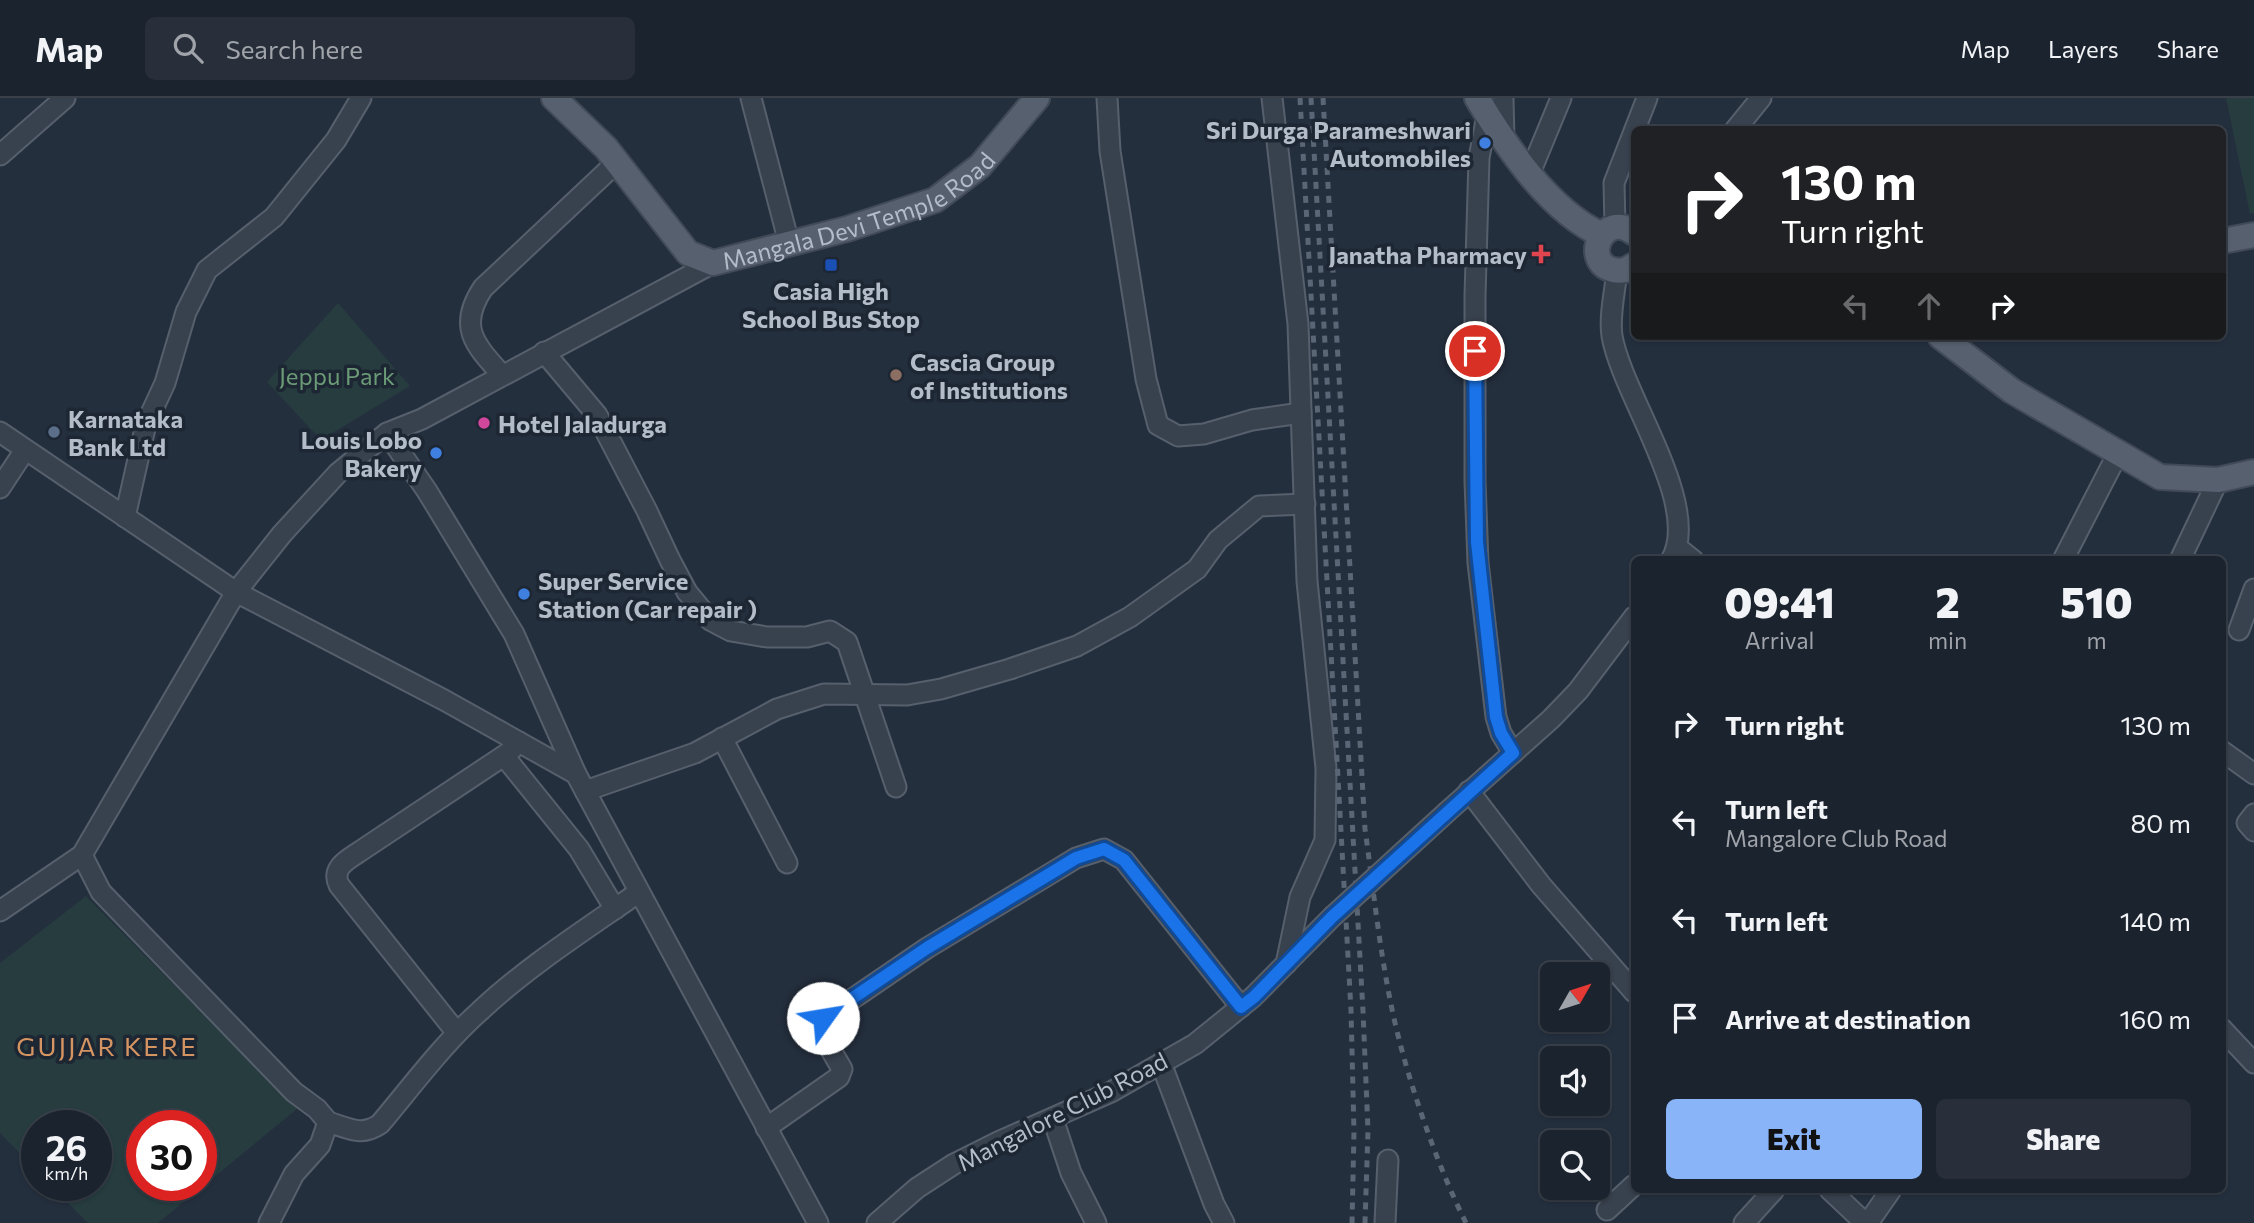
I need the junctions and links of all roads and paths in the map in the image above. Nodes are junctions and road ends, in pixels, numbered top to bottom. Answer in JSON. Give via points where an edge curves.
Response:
{"nodes":[{"id":1,"x":65,"y":98,"type":"edge"},
{"id":2,"x":360,"y":98,"type":"edge"},
{"id":3,"x":554,"y":98,"type":"edge"},
{"id":4,"x":751,"y":98,"type":"edge"},
{"id":5,"x":1037,"y":98,"type":"edge"},
{"id":6,"x":1107,"y":98,"type":"edge"},
{"id":7,"x":1272,"y":98,"type":"edge"},
{"id":8,"x":1560,"y":98,"type":"edge"},
{"id":9,"x":1647,"y":98,"type":"edge"},
{"id":10,"x":1762,"y":98,"type":"edge"},
{"id":11,"x":1489,"y":104,"type":"edge"},
{"id":12,"x":1636,"y":126,"type":"edge"},
{"id":13,"x":1738,"y":126,"type":"edge"},
{"id":14,"x":1631,"y":139,"type":"edge"},
{"id":15,"x":0,"y":155,"type":"edge"},
{"id":16,"x":617,"y":162,"type":"junction"},
{"id":17,"x":1530,"y":173,"type":"junction"},
{"id":18,"x":1617,"y":232,"type":"edge"},
{"id":19,"x":2254,"y":235,"type":"edge"},
{"id":20,"x":2226,"y":240,"type":"edge"},
{"id":21,"x":789,"y":243,"type":"junction"},
{"id":22,"x":713,"y":262,"type":"junction"},
{"id":23,"x":1626,"y":268,"type":"edge"},
{"id":24,"x":1945,"y":340,"type":"edge"},
{"id":25,"x":544,"y":352,"type":"junction"},
{"id":26,"x":502,"y":375,"type":"junction"},
{"id":27,"x":1301,"y":413,"type":"junction"},
{"id":28,"x":0,"y":432,"type":"edge"},
{"id":29,"x":387,"y":433,"type":"junction"},
{"id":30,"x":25,"y":450,"type":"junction"},
{"id":31,"x":2118,"y":453,"type":"junction"},
{"id":32,"x":2254,"y":472,"type":"edge"},
{"id":33,"x":2218,"y":480,"type":"junction"},
{"id":34,"x":0,"y":488,"type":"edge"},
{"id":35,"x":1305,"y":503,"type":"junction"},
{"id":36,"x":125,"y":517,"type":"junction"},
{"id":37,"x":1681,"y":556,"type":"edge"},
{"id":38,"x":2065,"y":556,"type":"edge"},
{"id":39,"x":2182,"y":556,"type":"edge"},
{"id":40,"x":2254,"y":589,"type":"edge"},
{"id":41,"x":236,"y":592,"type":"junction"},
{"id":42,"x":1631,"y":621,"type":"edge"},
{"id":43,"x":2239,"y":630,"type":"dead end"},
{"id":44,"x":864,"y":696,"type":"junction"},
{"id":45,"x":722,"y":738,"type":"junction"},
{"id":46,"x":519,"y":742,"type":"junction"},
{"id":47,"x":1513,"y":753,"type":"junction"},
{"id":48,"x":2226,"y":754,"type":"edge"},
{"id":49,"x":503,"y":756,"type":"junction"},
{"id":50,"x":2254,"y":774,"type":"edge"},
{"id":51,"x":581,"y":782,"type":"junction"},
{"id":52,"x":896,"y":787,"type":"dead end"},
{"id":53,"x":1469,"y":791,"type":"junction"},
{"id":54,"x":2254,"y":814,"type":"edge"},
{"id":55,"x":2254,"y":831,"type":"edge"},
{"id":56,"x":82,"y":855,"type":"junction"},
{"id":57,"x":787,"y":863,"type":"dead end"},
{"id":58,"x":639,"y":892,"type":"junction"},
{"id":59,"x":615,"y":909,"type":"junction"},
{"id":60,"x":0,"y":911,"type":"edge"},
{"id":61,"x":1286,"y":964,"type":"junction"},
{"id":62,"x":1631,"y":989,"type":"edge"},
{"id":63,"x":1241,"y":1007,"type":"junction"},
{"id":64,"x":2226,"y":1032,"type":"edge"},
{"id":65,"x":457,"y":1033,"type":"junction"},
{"id":66,"x":1161,"y":1063,"type":"junction"},
{"id":67,"x":2254,"y":1063,"type":"edge"},
{"id":68,"x":1053,"y":1119,"type":"junction"},
{"id":69,"x":328,"y":1122,"type":"junction"},
{"id":70,"x":766,"y":1128,"type":"junction"},
{"id":71,"x":1388,"y":1160,"type":"dead end"},
{"id":72,"x":1631,"y":1188,"type":"edge"},
{"id":73,"x":1771,"y":1193,"type":"edge"},
{"id":74,"x":1833,"y":1193,"type":"edge"},
{"id":75,"x":1889,"y":1193,"type":"edge"},
{"id":76,"x":1607,"y":1210,"type":"dead end"},
{"id":77,"x":269,"y":1223,"type":"edge"},
{"id":78,"x":818,"y":1223,"type":"edge"},
{"id":79,"x":877,"y":1223,"type":"edge"},
{"id":80,"x":1096,"y":1223,"type":"edge"},
{"id":81,"x":1224,"y":1223,"type":"edge"},
{"id":82,"x":1385,"y":1223,"type":"edge"},
{"id":83,"x":1744,"y":1223,"type":"edge"},
{"id":84,"x":1866,"y":1223,"type":"edge"}],
"edges":[{"from":1,"to":15,"type":"street"},
{"from":2,"to":36,"type":"street","via":[[336,140],[274,217],[207,270],[186,313],[165,383],[146,424]]},
{"from":3,"to":16,"type":"main road","name":"Mangala Devi Temple Road"},
{"from":4,"to":21,"type":"street"},
{"from":5,"to":21,"type":"main road","name":"Mangala Devi Temple Road","via":[[980,166],[935,200]]},
{"from":6,"to":27,"type":"street","via":[[1110,150],[1146,379],[1158,425],[1178,436],[1204,434],[1252,420]]},
{"from":7,"to":27,"type":"street","via":[[1297,311]]},
{"from":8,"to":17,"type":"street"},
{"from":9,"to":12,"type":"street"},
{"from":10,"to":13,"type":"street"},
{"from":11,"to":17,"type":"main road","via":[[1504,140]]},
{"from":11,"to":47,"type":"street","via":[[1479,158],[1476,521],[1496,717]]},
{"from":14,"to":18,"type":"street","via":[[1614,183]]},
{"from":16,"to":22,"type":"main road","name":"Mangala Devi Temple Road","via":[[688,253]]},
{"from":16,"to":26,"type":"street","via":[[474,301],[470,331]]},
{"from":17,"to":18,"type":"main road","via":[[1567,214],[1587,228]]},
{"from":18,"to":23,"type":"main road","via":[[1598,242],[1598,256],[1607,268]]},
{"from":19,"to":20,"type":"main road"},
{"from":21,"to":22,"type":"main road","name":"Mangala Devi Temple Road"},
{"from":22,"to":25,"type":"street"},
{"from":23,"to":37,"type":"street","via":[[1612,335],[1626,381],[1657,448],[1678,516]]},
{"from":24,"to":31,"type":"main road","via":[[2012,391]]},
{"from":25,"to":26,"type":"street"},
{"from":25,"to":44,"type":"street","via":[[597,415],[687,592],[710,620],[731,631],[767,637],[807,637],[830,631],[847,642]]},
{"from":26,"to":29,"type":"street"},
{"from":27,"to":35,"type":"street"},
{"from":28,"to":30,"type":"street"},
{"from":29,"to":41,"type":"street","via":[[338,473]]},
{"from":29,"to":51,"type":"street","via":[[514,634]]},
{"from":30,"to":34,"type":"street"},
{"from":30,"to":36,"type":"street"},
{"from":31,"to":33,"type":"main road","via":[[2160,477]]},
{"from":31,"to":38,"type":"street"},
{"from":32,"to":33,"type":"main road"},
{"from":33,"to":39,"type":"street"},
{"from":35,"to":44,"type":"street","via":[[1259,506],[1218,540],[1197,569],[1130,617],[1077,646],[941,689]]},
{"from":35,"to":61,"type":"street","via":[[1307,581],[1326,768],[1325,840],[1300,897]]},
{"from":36,"to":41,"type":"street"},
{"from":40,"to":43,"type":"street"},
{"from":41,"to":46,"type":"street"},
{"from":41,"to":56,"type":"street"},
{"from":42,"to":47,"type":"street","name":"Mangalore Club Road","via":[[1577,691]]},
{"from":44,"to":45,"type":"street","via":[[824,694],[777,709]]},
{"from":44,"to":52,"type":"street"},
{"from":45,"to":51,"type":"street","via":[[695,753]]},
{"from":45,"to":57,"type":"street"},
{"from":46,"to":49,"type":"street"},
{"from":46,"to":51,"type":"street"},
{"from":47,"to":53,"type":"street","name":"Mangalore Club Road"},
{"from":48,"to":50,"type":"street"},
{"from":49,"to":59,"type":"street","via":[[579,849]]},
{"from":49,"to":65,"type":"street","via":[[342,864],[335,877]]},
{"from":51,"to":58,"type":"street"},
{"from":53,"to":61,"type":"street","name":"Mangalore Club Road","bridge":true},
{"from":53,"to":62,"type":"street","via":[[1541,885]]},
{"from":54,"to":55,"type":"street","via":[[2247,823]]},
{"from":56,"to":60,"type":"street"},
{"from":56,"to":69,"type":"street","via":[[101,892]]},
{"from":58,"to":59,"type":"street"},
{"from":58,"to":70,"type":"street"},
{"from":59,"to":65,"type":"street","via":[[480,1010]]},
{"from":61,"to":63,"type":"street","name":"Mangalore Club Road"},
{"from":63,"to":66,"type":"street","name":"Mangalore Club Road","via":[[1195,1044]]},
{"from":63,"to":70,"type":"street","via":[[1124,860],[1104,849],[1076,858],[927,948],[823,1018],[817,1026],[839,1061],[839,1077]]},
{"from":64,"to":67,"type":"street"},
{"from":65,"to":69,"type":"street","via":[[370,1131]]},
{"from":66,"to":68,"type":"street","name":"Mangalore Club Road"},
{"from":66,"to":81,"type":"street"},
{"from":68,"to":79,"type":"street","name":"Mangalore Club Road","via":[[954,1164]]},
{"from":68,"to":80,"type":"street","via":[[1071,1173]]},
{"from":69,"to":77,"type":"street","via":[[320,1145],[294,1174]]},
{"from":70,"to":78,"type":"street"},
{"from":71,"to":82,"type":"street"},
{"from":72,"to":76,"type":"street"},
{"from":73,"to":83,"type":"street"},
{"from":74,"to":84,"type":"street"},
{"from":75,"to":84,"type":"street"}]}
